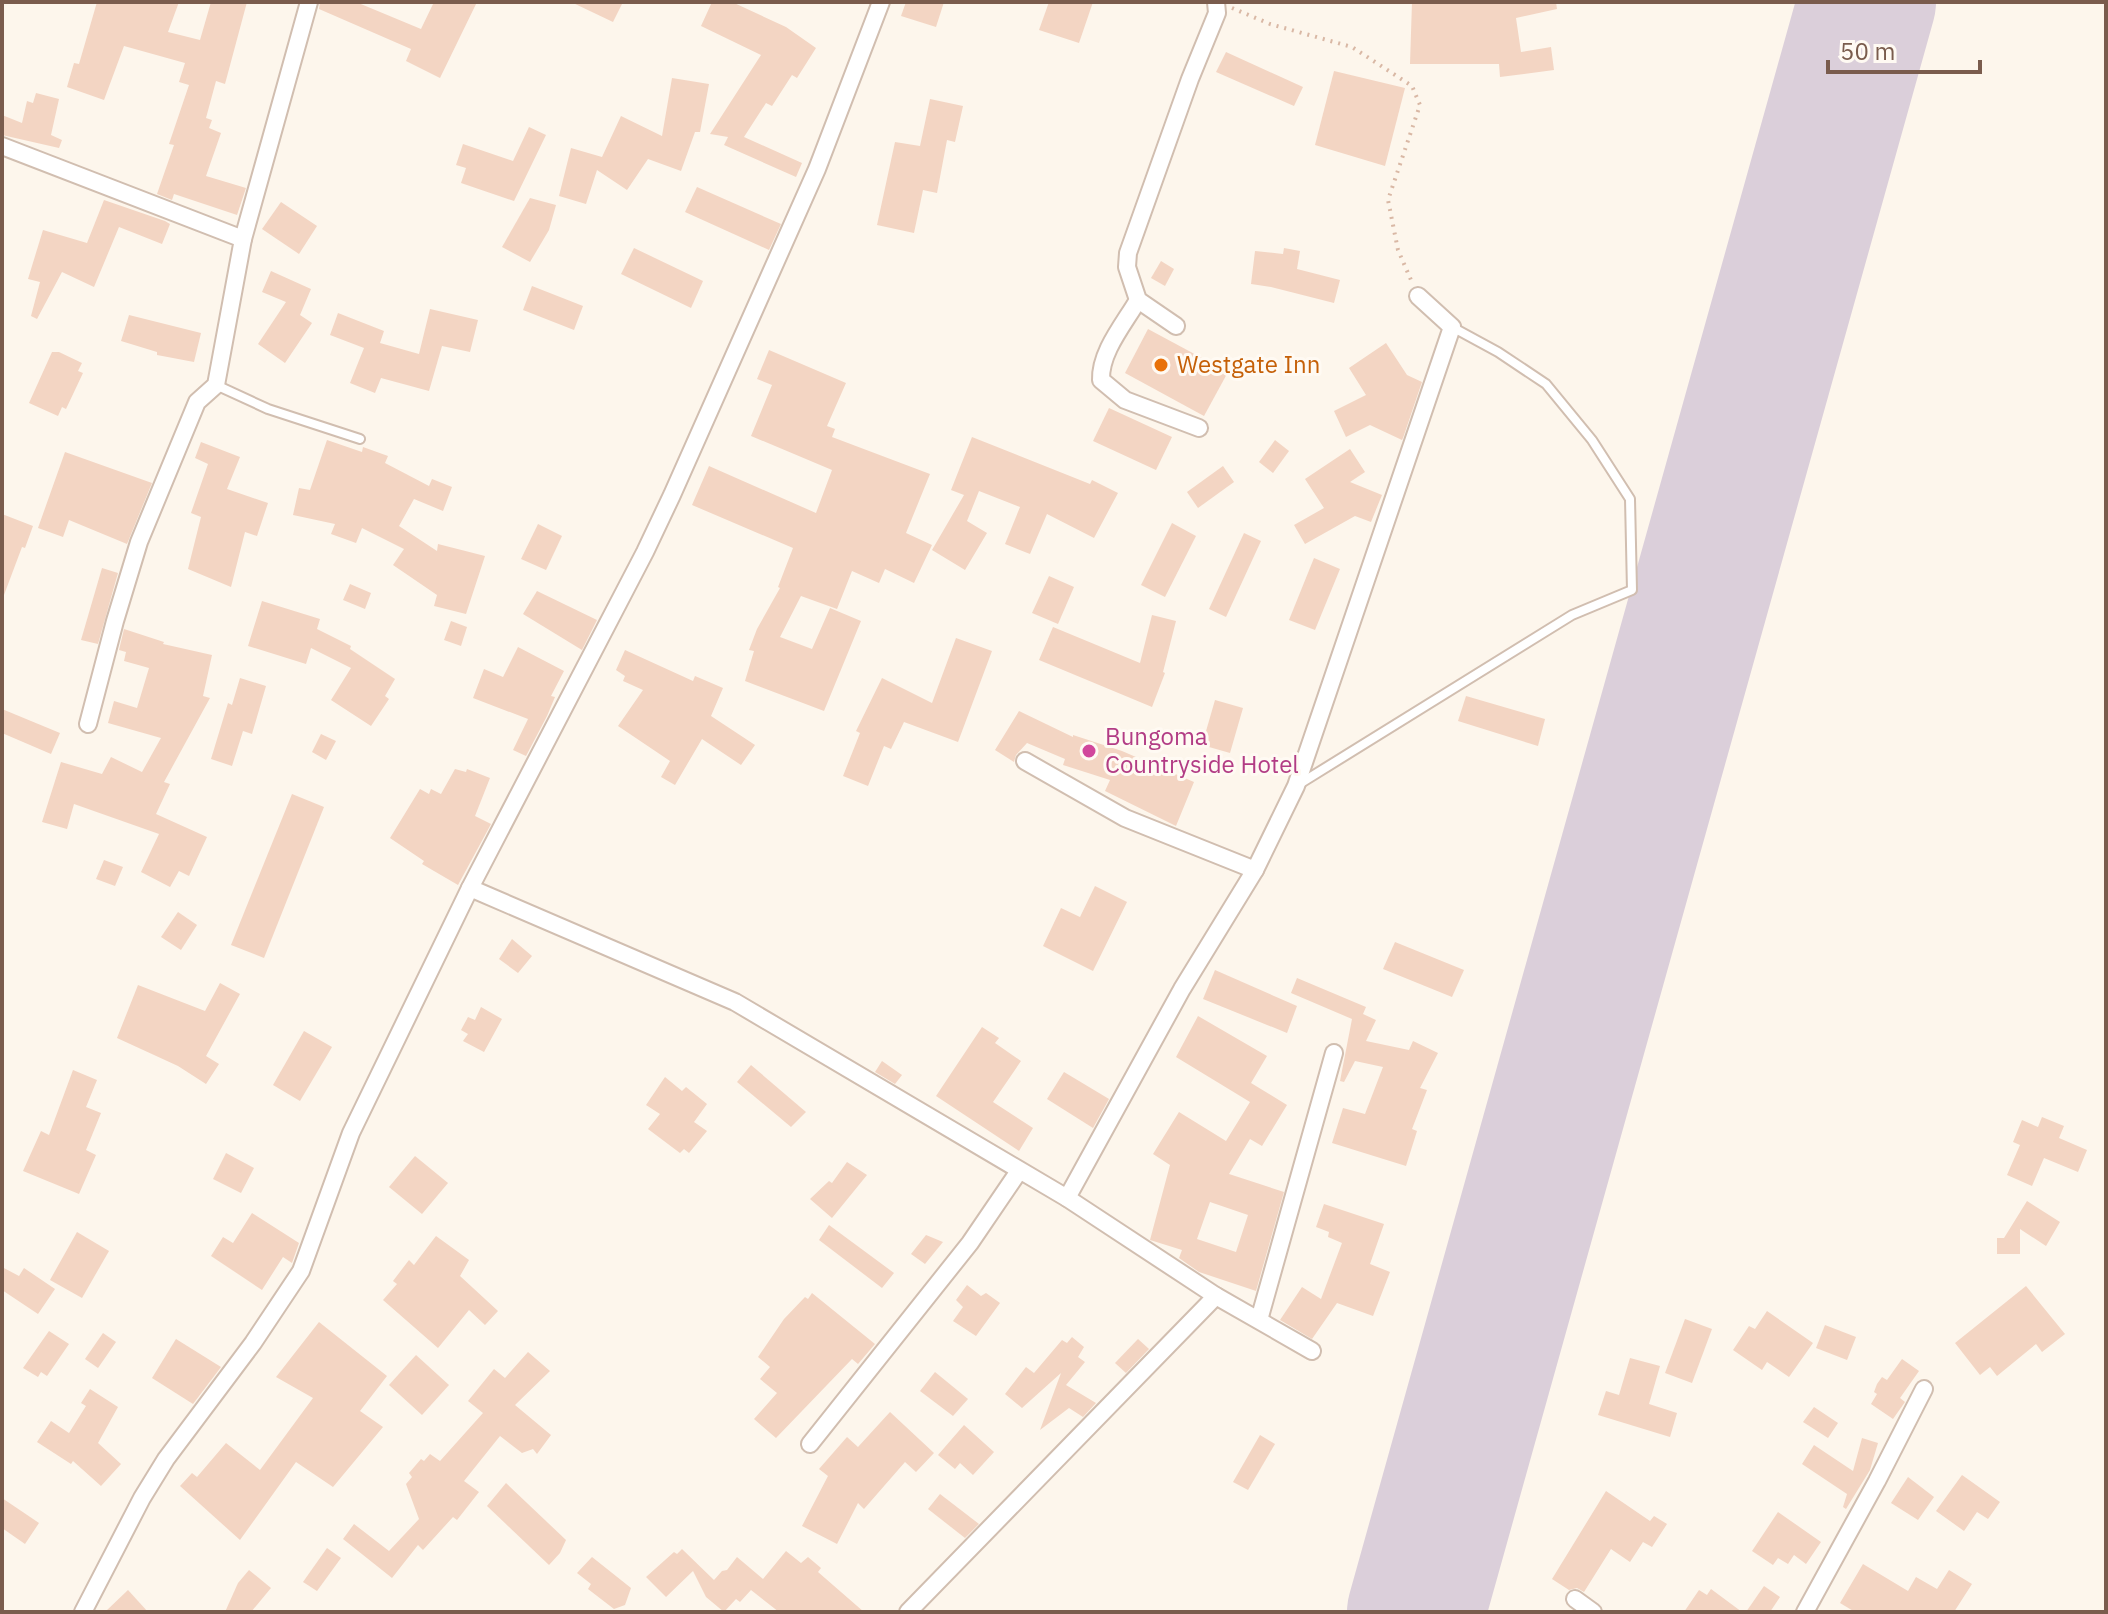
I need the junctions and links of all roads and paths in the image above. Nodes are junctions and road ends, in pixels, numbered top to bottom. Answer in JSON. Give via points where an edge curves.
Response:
{"nodes":[{"id":1,"x":309,"y":2,"type":"edge"},
{"id":2,"x":881,"y":2,"type":"edge"},
{"id":3,"x":1218,"y":2,"type":"edge"},
{"id":4,"x":2,"y":146,"type":"edge"},
{"id":5,"x":243,"y":239,"type":"junction"},
{"id":6,"x":1418,"y":296,"type":"joint"},
{"id":7,"x":1138,"y":300,"type":"junction"},
{"id":8,"x":1176,"y":326,"type":"dead end"},
{"id":9,"x":1452,"y":327,"type":"junction"},
{"id":10,"x":216,"y":385,"type":"junction"},
{"id":11,"x":1199,"y":428,"type":"dead end"},
{"id":12,"x":360,"y":439,"type":"dead end"},
{"id":13,"x":88,"y":724,"type":"dead end"},
{"id":14,"x":1025,"y":761,"type":"dead end"},
{"id":15,"x":1296,"y":786,"type":"junction"},
{"id":16,"x":1255,"y":870,"type":"junction"},
{"id":17,"x":470,"y":888,"type":"junction"},
{"id":18,"x":1334,"y":1053,"type":"dead end"},
{"id":19,"x":1019,"y":1171,"type":"junction"},
{"id":20,"x":1067,"y":1198,"type":"junction"},
{"id":21,"x":1216,"y":1296,"type":"junction"},
{"id":22,"x":1259,"y":1320,"type":"junction"},
{"id":23,"x":1312,"y":1351,"type":"dead end"},
{"id":24,"x":1924,"y":1389,"type":"dead end"},
{"id":25,"x":810,"y":1444,"type":"dead end"},
{"id":26,"x":1575,"y":1599,"type":"dead end"},
{"id":27,"x":83,"y":1612,"type":"edge"},
{"id":28,"x":908,"y":1612,"type":"edge"},
{"id":29,"x":1593,"y":1612,"type":"edge"},
{"id":30,"x":1805,"y":1612,"type":"edge"}],
"edges":[{"from":1,"to":5,"type":"street"},
{"from":2,"to":17,"type":"street","via":[[817,169],[672,495]]},
{"from":3,"to":6,"type":"path","via":[[1270,24],[1352,47],[1412,86],[1420,105],[1388,200],[1398,250]]},
{"from":3,"to":7,"type":"street","via":[[1128,253]]},
{"from":4,"to":5,"type":"street"},
{"from":5,"to":10,"type":"street"},
{"from":6,"to":9,"type":"street"},
{"from":7,"to":8,"type":"street"},
{"from":7,"to":11,"type":"street","via":[[1107,354],[1101,380],[1125,400]]},
{"from":9,"to":15,"type":"street"},
{"from":9,"to":15,"type":"lane","via":[[1546,384],[1592,440],[1630,499],[1632,590],[1572,615]]},
{"from":10,"to":12,"type":"lane","via":[[268,409]]},
{"from":10,"to":13,"type":"street","via":[[197,402],[139,542]]},
{"from":14,"to":16,"type":"street","via":[[1125,818]]},
{"from":15,"to":16,"type":"street"},
{"from":16,"to":20,"type":"street","via":[[1182,989]]},
{"from":17,"to":19,"type":"street","via":[[735,1002]]},
{"from":17,"to":27,"type":"street","via":[[351,1133],[301,1271],[166,1459]]},
{"from":18,"to":22,"type":"street"},
{"from":19,"to":20,"type":"street"},
{"from":19,"to":25,"type":"street","via":[[970,1243]]},
{"from":20,"to":21,"type":"street"},
{"from":21,"to":22,"type":"street"},
{"from":21,"to":28,"type":"street"},
{"from":22,"to":23,"type":"street"},
{"from":24,"to":30,"type":"street"},
{"from":26,"to":29,"type":"street"}]}
